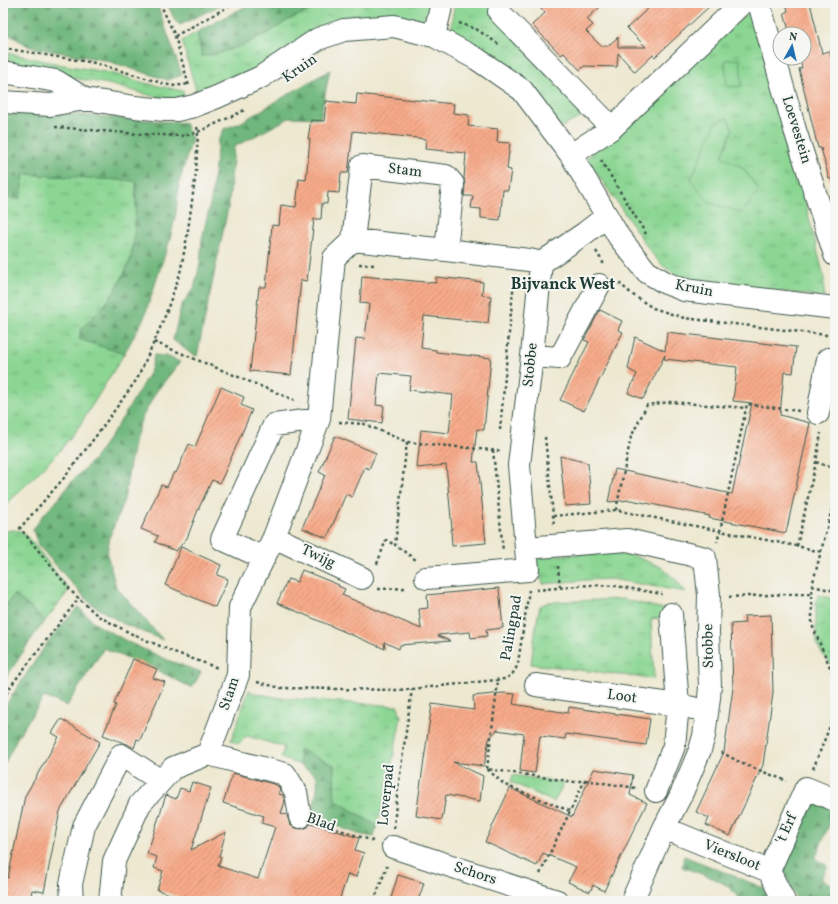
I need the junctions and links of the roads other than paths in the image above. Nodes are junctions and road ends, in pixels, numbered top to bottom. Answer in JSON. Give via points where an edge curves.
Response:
{"nodes":[{"id":1,"x":442,"y":3,"type":"edge"},
{"id":2,"x":742,"y":3,"type":"edge"},
{"id":3,"x":759,"y":3,"type":"edge"},
{"id":4,"x":499,"y":12,"type":"dead end"},
{"id":5,"x":434,"y":36,"type":"junction"},
{"id":6,"x":3,"y":72,"type":"edge"},
{"id":7,"x":86,"y":99,"type":"junction"},
{"id":8,"x":3,"y":102,"type":"edge"},
{"id":9,"x":612,"y":128,"type":"junction"},
{"id":10,"x":570,"y":155,"type":"junction"},
{"id":11,"x":607,"y":216,"type":"junction"},
{"id":12,"x":353,"y":240,"type":"junction"},
{"id":13,"x":446,"y":250,"type":"junction"},
{"id":14,"x":835,"y":255,"type":"edge"},
{"id":15,"x":541,"y":263,"type":"junction"},
{"id":16,"x":599,"y":285,"type":"dead end"},
{"id":17,"x":835,"y":308,"type":"edge"},
{"id":18,"x":532,"y":356,"type":"junction"},
{"id":19,"x":835,"y":360,"type":"edge"},
{"id":20,"x":818,"y":414,"type":"road end"},
{"id":21,"x":320,"y":415,"type":"junction"},
{"id":22,"x":274,"y":537,"type":"junction"},
{"id":23,"x":526,"y":548,"type":"junction"},
{"id":24,"x":264,"y":558,"type":"junction"},
{"id":25,"x":362,"y":578,"type":"road end"},
{"id":26,"x":426,"y":578,"type":"road end"},
{"id":27,"x":668,"y":604,"type":"road end"},
{"id":28,"x":536,"y":685,"type":"dead end"},
{"id":29,"x":678,"y":705,"type":"junction"},
{"id":30,"x":708,"y":711,"type":"junction"},
{"id":31,"x":208,"y":754,"type":"junction"},
{"id":32,"x":161,"y":781,"type":"junction"},
{"id":33,"x":656,"y":791,"type":"road end"},
{"id":34,"x":835,"y":800,"type":"edge"},
{"id":35,"x":300,"y":817,"type":"road end"},
{"id":36,"x":664,"y":828,"type":"junction"},
{"id":37,"x":393,"y":847,"type":"road end"},
{"id":38,"x":769,"y":870,"type":"junction"},
{"id":39,"x":72,"y":901,"type":"edge"},
{"id":40,"x":110,"y":901,"type":"edge"},
{"id":41,"x":557,"y":901,"type":"edge"},
{"id":42,"x":632,"y":901,"type":"edge"},
{"id":43,"x":784,"y":901,"type":"edge"}],
"edges":[{"from":1,"to":5,"type":"street"},
{"from":2,"to":9,"type":"street"},
{"from":3,"to":14,"type":"street","name":"Loevestein","via":[[795,130]]},
{"from":4,"to":9,"type":"street"},
{"from":5,"to":7,"type":"street","name":"Kruin","via":[[394,26],[344,30],[318,39],[261,77],[212,100],[177,110],[135,107]]},
{"from":5,"to":10,"type":"street","name":"Kruin","via":[[477,59],[522,90]]},
{"from":6,"to":7,"type":"street","name":"Kruin","via":[[56,81]]},
{"from":7,"to":8,"type":"street","name":"Kruin","via":[[50,105]]},
{"from":9,"to":10,"type":"street"},
{"from":10,"to":11,"type":"street","name":"Kruin"},
{"from":11,"to":15,"type":"street"},
{"from":11,"to":17,"type":"street","name":"Kruin","via":[[619,238],[647,272],[666,283],[684,290]]},
{"from":12,"to":13,"type":"street"},
{"from":12,"to":13,"type":"street","name":"Stam","via":[[362,166],[446,176],[453,184]]},
{"from":12,"to":21,"type":"street","name":"Stam","via":[[334,258]]},
{"from":13,"to":15,"type":"street"},
{"from":15,"to":18,"type":"street","name":"Stobbe"},
{"from":16,"to":18,"type":"street","via":[[560,358]]},
{"from":18,"to":23,"type":"street","name":"Stobbe","via":[[519,465]]},
{"from":19,"to":20,"type":"street","via":[[828,360]]},
{"from":21,"to":22,"type":"street","name":"Stam"},
{"from":21,"to":24,"type":"street","via":[[274,424],[222,539]]},
{"from":22,"to":24,"type":"street","name":"Stam"},
{"from":22,"to":25,"type":"street","name":"Twijg"},
{"from":23,"to":26,"type":"street","name":"Stobbe","via":[[528,570]]},
{"from":23,"to":30,"type":"street","name":"Stobbe","via":[[627,540],[705,558],[709,595]]},
{"from":24,"to":31,"type":"street","name":"Stam","via":[[240,606],[238,675]]},
{"from":27,"to":29,"type":"street"},
{"from":28,"to":29,"type":"street","name":"Loot"},
{"from":29,"to":30,"type":"street","name":"Loot"},
{"from":29,"to":33,"type":"street","via":[[674,746]]},
{"from":30,"to":36,"type":"street","name":"Stobbe","via":[[702,743],[681,795]]},
{"from":31,"to":32,"type":"street","via":[[173,768]]},
{"from":31,"to":35,"type":"street","name":"Blad","via":[[285,774],[296,792]]},
{"from":32,"to":39,"type":"street","via":[[121,755],[84,826],[72,884]]},
{"from":32,"to":40,"type":"street","via":[[140,804],[114,861]]},
{"from":34,"to":38,"type":"street","name":"'t Erf","via":[[806,788]]},
{"from":36,"to":38,"type":"street","name":"Viersloot"},
{"from":36,"to":42,"type":"street","name":"Stobbe"},
{"from":37,"to":41,"type":"street","name":"Schors"},
{"from":38,"to":43,"type":"street","name":"Viersloot"}]}
